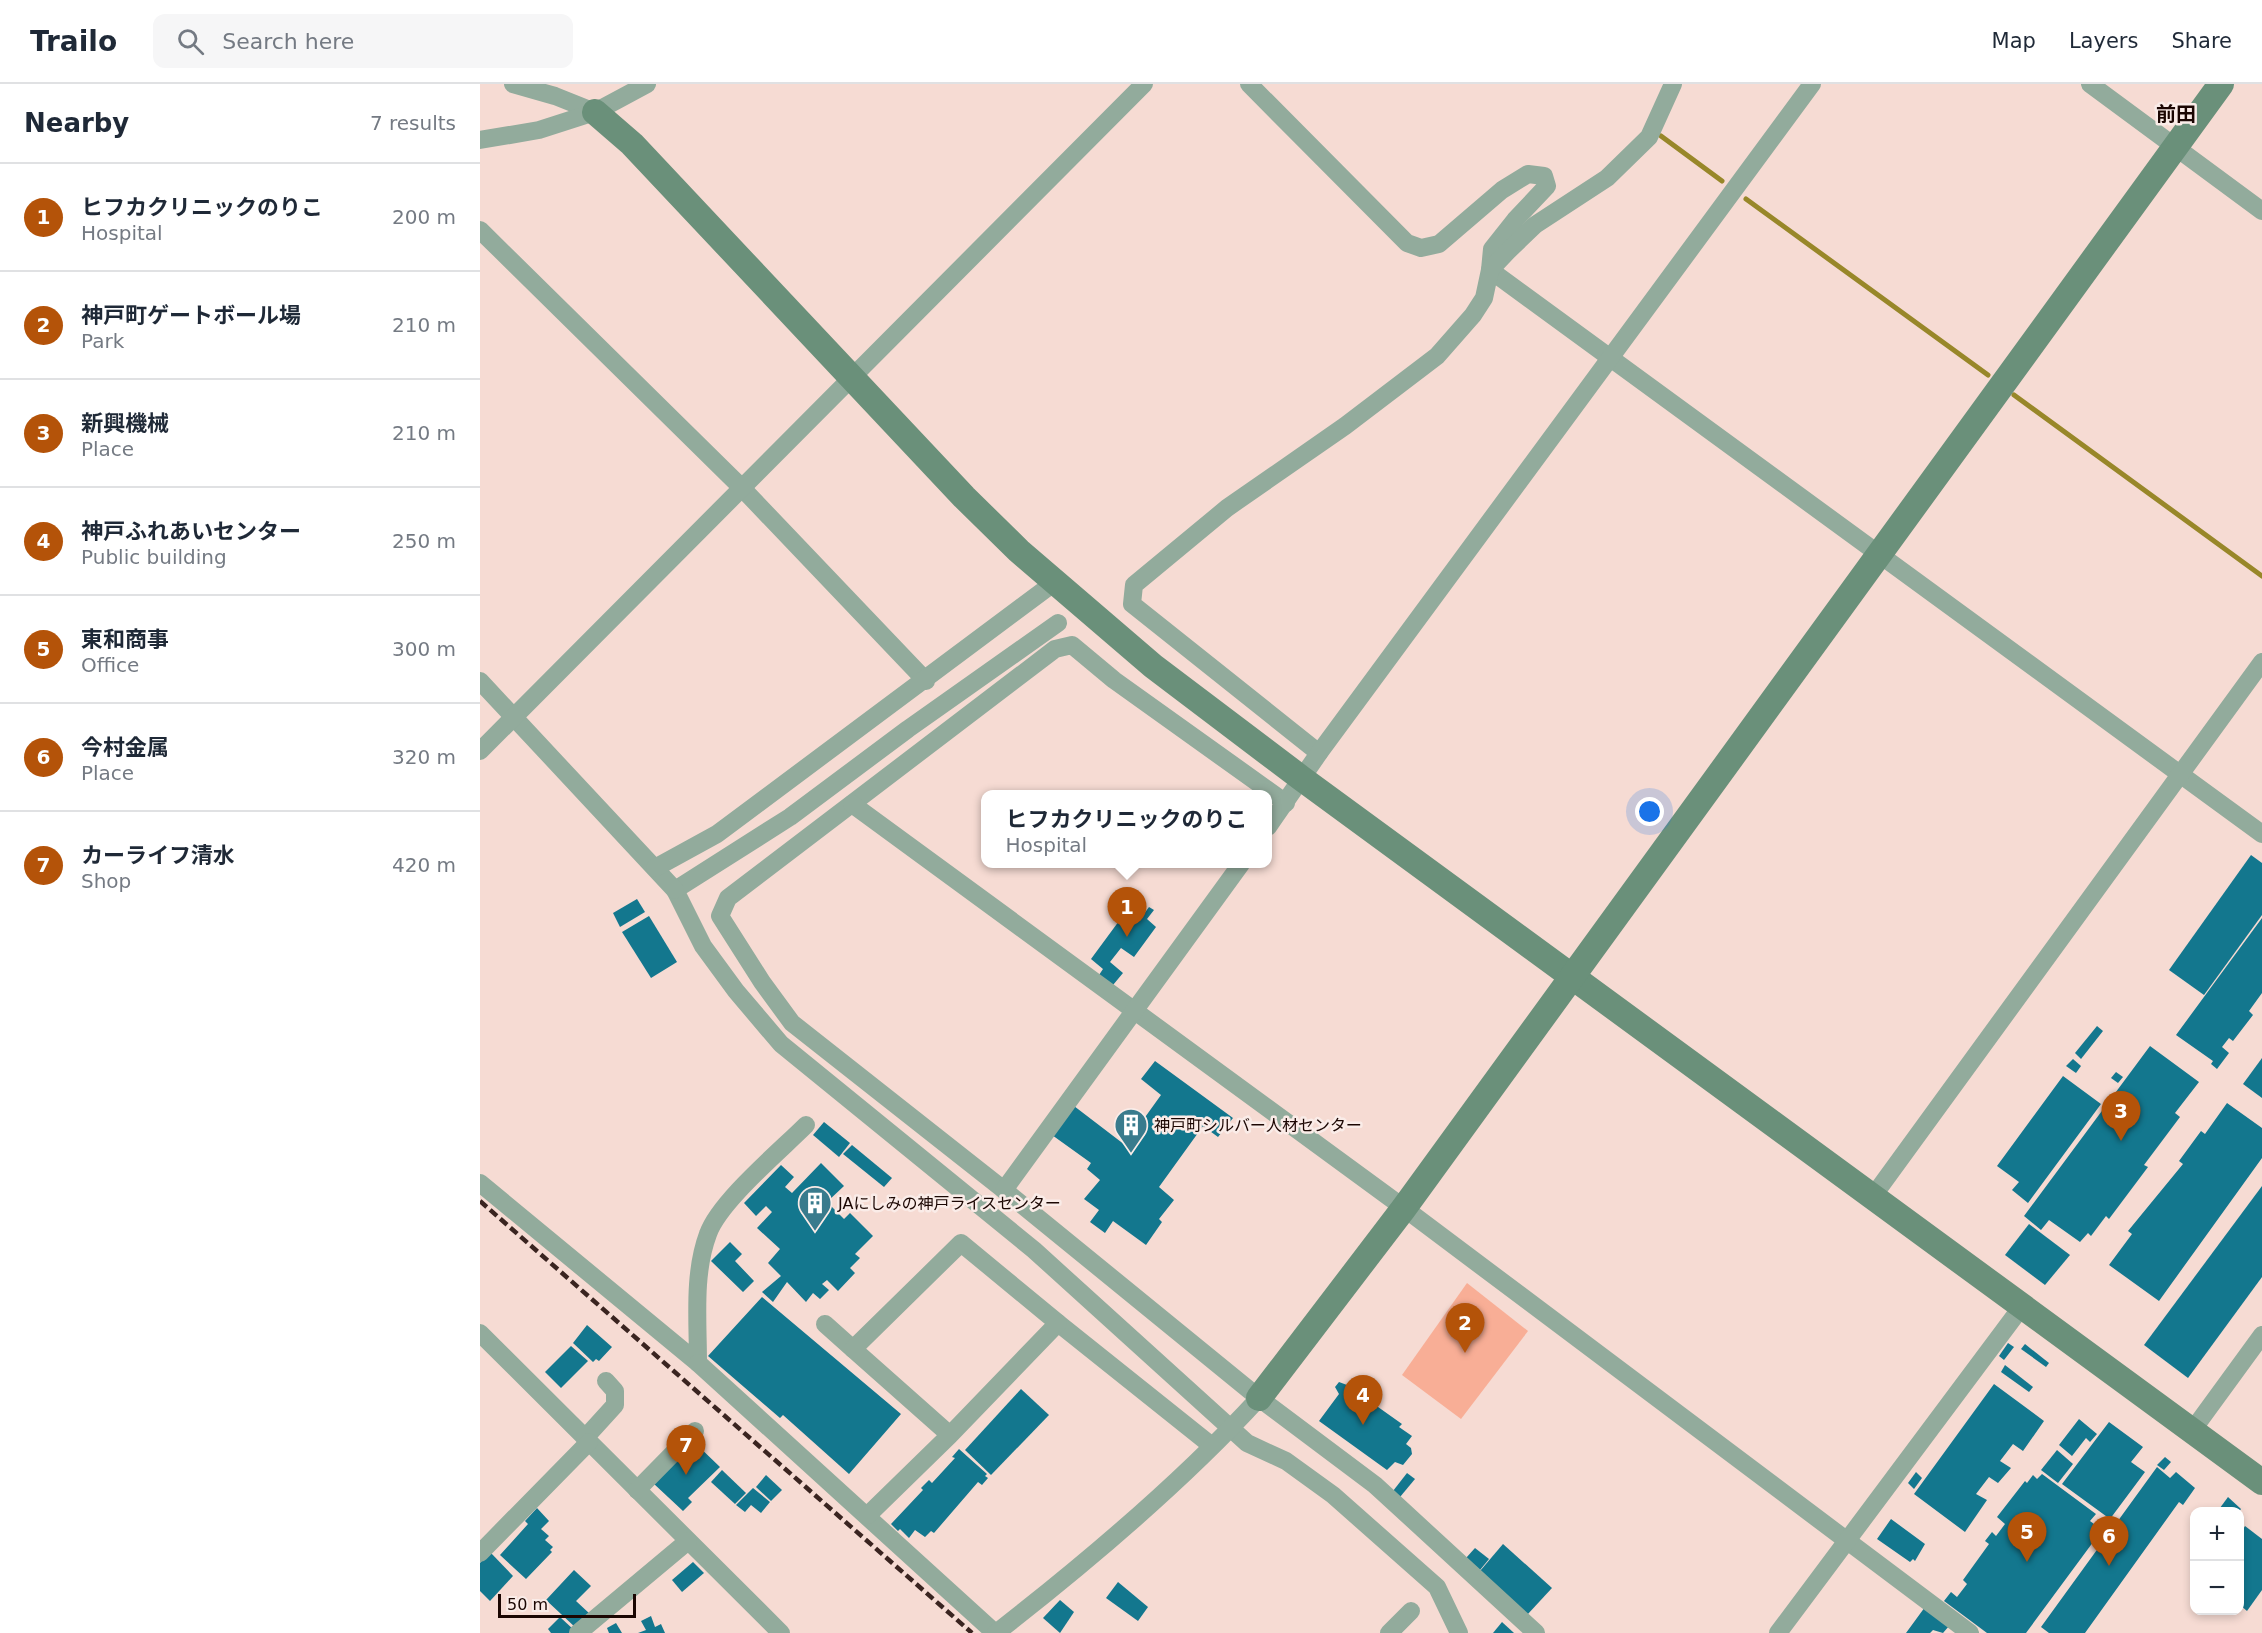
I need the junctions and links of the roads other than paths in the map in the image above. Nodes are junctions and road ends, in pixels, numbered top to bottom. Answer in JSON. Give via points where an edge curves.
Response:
{"nodes":[{"id":1,"x":513,"y":84,"type":"edge"},
{"id":2,"x":647,"y":84,"type":"edge"},
{"id":3,"x":1144,"y":84,"type":"edge"},
{"id":4,"x":1249,"y":84,"type":"edge"},
{"id":5,"x":1673,"y":84,"type":"edge"},
{"id":6,"x":1812,"y":84,"type":"edge"},
{"id":7,"x":2090,"y":84,"type":"edge"},
{"id":8,"x":2222,"y":84,"type":"edge"},
{"id":9,"x":595,"y":112,"type":"junction"},
{"id":10,"x":480,"y":141,"type":"edge"},
{"id":11,"x":2175,"y":147,"type":"junction"},
{"id":12,"x":2262,"y":211,"type":"edge"},
{"id":13,"x":480,"y":230,"type":"edge"},
{"id":14,"x":1490,"y":270,"type":"junction"},
{"id":15,"x":1610,"y":357,"type":"junction"},
{"id":16,"x":852,"y":379,"type":"junction"},
{"id":17,"x":741,"y":487,"type":"junction"},
{"id":18,"x":1877,"y":555,"type":"junction"},
{"id":19,"x":1055,"y":582,"type":"junction"},
{"id":20,"x":1058,"y":623,"type":"dead end"},
{"id":21,"x":2262,"y":662,"type":"edge"},
{"id":22,"x":480,"y":681,"type":"edge"},
{"id":23,"x":926,"y":681,"type":"junction"},
{"id":24,"x":514,"y":716,"type":"junction"},
{"id":25,"x":480,"y":751,"type":"edge"},
{"id":26,"x":1319,"y":753,"type":"junction"},
{"id":27,"x":2179,"y":774,"type":"junction"},
{"id":28,"x":1302,"y":778,"type":"junction"},
{"id":29,"x":1268,"y":790,"type":"edge"},
{"id":30,"x":1272,"y":793,"type":"edge"},
{"id":31,"x":1286,"y":803,"type":"junction"},
{"id":32,"x":852,"y":804,"type":"junction"},
{"id":33,"x":1272,"y":822,"type":"edge"},
{"id":34,"x":2262,"y":834,"type":"edge"},
{"id":35,"x":655,"y":868,"type":"junction"},
{"id":36,"x":1238,"y":868,"type":"edge"},
{"id":37,"x":675,"y":890,"type":"junction"},
{"id":38,"x":1573,"y":976,"type":"junction"},
{"id":39,"x":1133,"y":1010,"type":"junction"},
{"id":40,"x":806,"y":1125,"type":"dead end"},
{"id":41,"x":480,"y":1184,"type":"edge"},
{"id":42,"x":1004,"y":1190,"type":"junction"},
{"id":43,"x":1874,"y":1195,"type":"junction"},
{"id":44,"x":1404,"y":1208,"type":"junction"},
{"id":45,"x":2023,"y":1305,"type":"junction"},
{"id":46,"x":1058,"y":1323,"type":"junction"},
{"id":47,"x":825,"y":1324,"type":"dead end"},
{"id":48,"x":480,"y":1333,"type":"edge"},
{"id":49,"x":2262,"y":1335,"type":"edge"},
{"id":50,"x":853,"y":1349,"type":"junction"},
{"id":51,"x":698,"y":1363,"type":"junction"},
{"id":52,"x":606,"y":1382,"type":"dead end"},
{"id":53,"x":1258,"y":1398,"type":"junction"},
{"id":54,"x":1231,"y":1428,"type":"junction"},
{"id":55,"x":695,"y":1431,"type":"dead end"},
{"id":56,"x":2192,"y":1431,"type":"junction"},
{"id":57,"x":950,"y":1436,"type":"junction"},
{"id":58,"x":587,"y":1440,"type":"junction"},
{"id":59,"x":1212,"y":1446,"type":"junction"},
{"id":60,"x":2262,"y":1482,"type":"edge"},
{"id":61,"x":637,"y":1490,"type":"junction"},
{"id":62,"x":868,"y":1515,"type":"junction"},
{"id":63,"x":688,"y":1540,"type":"junction"},
{"id":64,"x":1847,"y":1540,"type":"junction"},
{"id":65,"x":480,"y":1553,"type":"edge"},
{"id":66,"x":1411,"y":1611,"type":"dead end"},
{"id":67,"x":1960,"y":1630,"type":"edge"},
{"id":68,"x":578,"y":1633,"type":"edge"},
{"id":69,"x":781,"y":1633,"type":"edge"},
{"id":70,"x":996,"y":1633,"type":"edge"},
{"id":71,"x":1389,"y":1633,"type":"edge"},
{"id":72,"x":1459,"y":1633,"type":"edge"},
{"id":73,"x":1536,"y":1633,"type":"edge"},
{"id":74,"x":1778,"y":1633,"type":"edge"}],
"edges":[{"from":1,"to":9,"type":"street"},
{"from":2,"to":9,"type":"street"},
{"from":3,"to":16,"type":"street"},
{"from":4,"to":14,"type":"street","via":[[1407,243],[1421,248],[1439,244],[1502,190],[1528,174],[1544,176],[1547,186],[1492,249]]},
{"from":5,"to":14,"type":"street","via":[[1649,137],[1607,178],[1535,225]]},
{"from":6,"to":15,"type":"street"},
{"from":7,"to":11,"type":"street"},
{"from":8,"to":11,"type":"street"},
{"from":9,"to":10,"type":"street","via":[[539,130]]},
{"from":9,"to":16,"type":"street","via":[[632,144]]},
{"from":11,"to":12,"type":"street"},
{"from":11,"to":18,"type":"street"},
{"from":13,"to":17,"type":"street"},
{"from":14,"to":15,"type":"street"},
{"from":14,"to":26,"type":"street","via":[[1484,298],[1437,356],[1227,508],[1134,585],[1132,604]]},
{"from":15,"to":18,"type":"street"},
{"from":15,"to":26,"type":"street"},
{"from":16,"to":17,"type":"street"},
{"from":16,"to":19,"type":"street","via":[[964,497]]},
{"from":17,"to":23,"type":"street"},
{"from":17,"to":24,"type":"street"},
{"from":18,"to":27,"type":"street"},
{"from":18,"to":38,"type":"street"},
{"from":19,"to":23,"type":"street"},
{"from":19,"to":28,"type":"street","via":[[1153,666]]},
{"from":20,"to":37,"type":"street","via":[[790,817]]},
{"from":21,"to":27,"type":"street"},
{"from":22,"to":24,"type":"street"},
{"from":23,"to":35,"type":"street","via":[[717,834]]},
{"from":24,"to":25,"type":"street"},
{"from":24,"to":35,"type":"street"},
{"from":26,"to":28,"type":"street"},
{"from":27,"to":34,"type":"street"},
{"from":27,"to":43,"type":"street"},
{"from":28,"to":31,"type":"street"},
{"from":28,"to":38,"type":"street"},
{"from":29,"to":32,"type":"street","via":[[1114,680],[1072,645],[1055,650]]},
{"from":30,"to":31,"type":"street"},
{"from":31,"to":33,"type":"street"},
{"from":32,"to":39,"type":"street"},
{"from":32,"to":42,"type":"street","via":[[728,898],[720,916],[792,1023]]},
{"from":35,"to":37,"type":"street"},
{"from":36,"to":39,"type":"street"},
{"from":37,"to":54,"type":"street","via":[[703,946],[736,992],[782,1044],[1034,1251]]},
{"from":38,"to":43,"type":"street"},
{"from":38,"to":44,"type":"street"},
{"from":39,"to":42,"type":"street"},
{"from":39,"to":44,"type":"street"},
{"from":40,"to":51,"type":"street","via":[[726,1205],[708,1233],[699,1275]]},
{"from":41,"to":51,"type":"street"},
{"from":42,"to":53,"type":"street"},
{"from":43,"to":45,"type":"street"},
{"from":44,"to":53,"type":"street"},
{"from":44,"to":64,"type":"street"},
{"from":45,"to":56,"type":"street"},
{"from":45,"to":64,"type":"street"},
{"from":46,"to":50,"type":"street","via":[[961,1244]]},
{"from":46,"to":57,"type":"street"},
{"from":46,"to":59,"type":"street"},
{"from":47,"to":50,"type":"street"},
{"from":48,"to":58,"type":"street"},
{"from":49,"to":56,"type":"street"},
{"from":50,"to":57,"type":"street"},
{"from":51,"to":62,"type":"street"},
{"from":52,"to":58,"type":"street","via":[[615,1391],[615,1405]]},
{"from":53,"to":54,"type":"street"},
{"from":53,"to":73,"type":"street","via":[[1375,1485]]},
{"from":54,"to":59,"type":"street"},
{"from":54,"to":72,"type":"street","via":[[1247,1443],[1286,1461],[1333,1496],[1437,1587]]},
{"from":55,"to":61,"type":"street"},
{"from":56,"to":60,"type":"street"},
{"from":57,"to":62,"type":"street"},
{"from":58,"to":61,"type":"street"},
{"from":58,"to":65,"type":"street"},
{"from":59,"to":70,"type":"street","via":[[1039,1600]]},
{"from":61,"to":63,"type":"street"},
{"from":62,"to":70,"type":"street"},
{"from":63,"to":68,"type":"street"},
{"from":63,"to":69,"type":"street"},
{"from":64,"to":67,"type":"street"},
{"from":64,"to":74,"type":"street"},
{"from":66,"to":71,"type":"street"}]}
